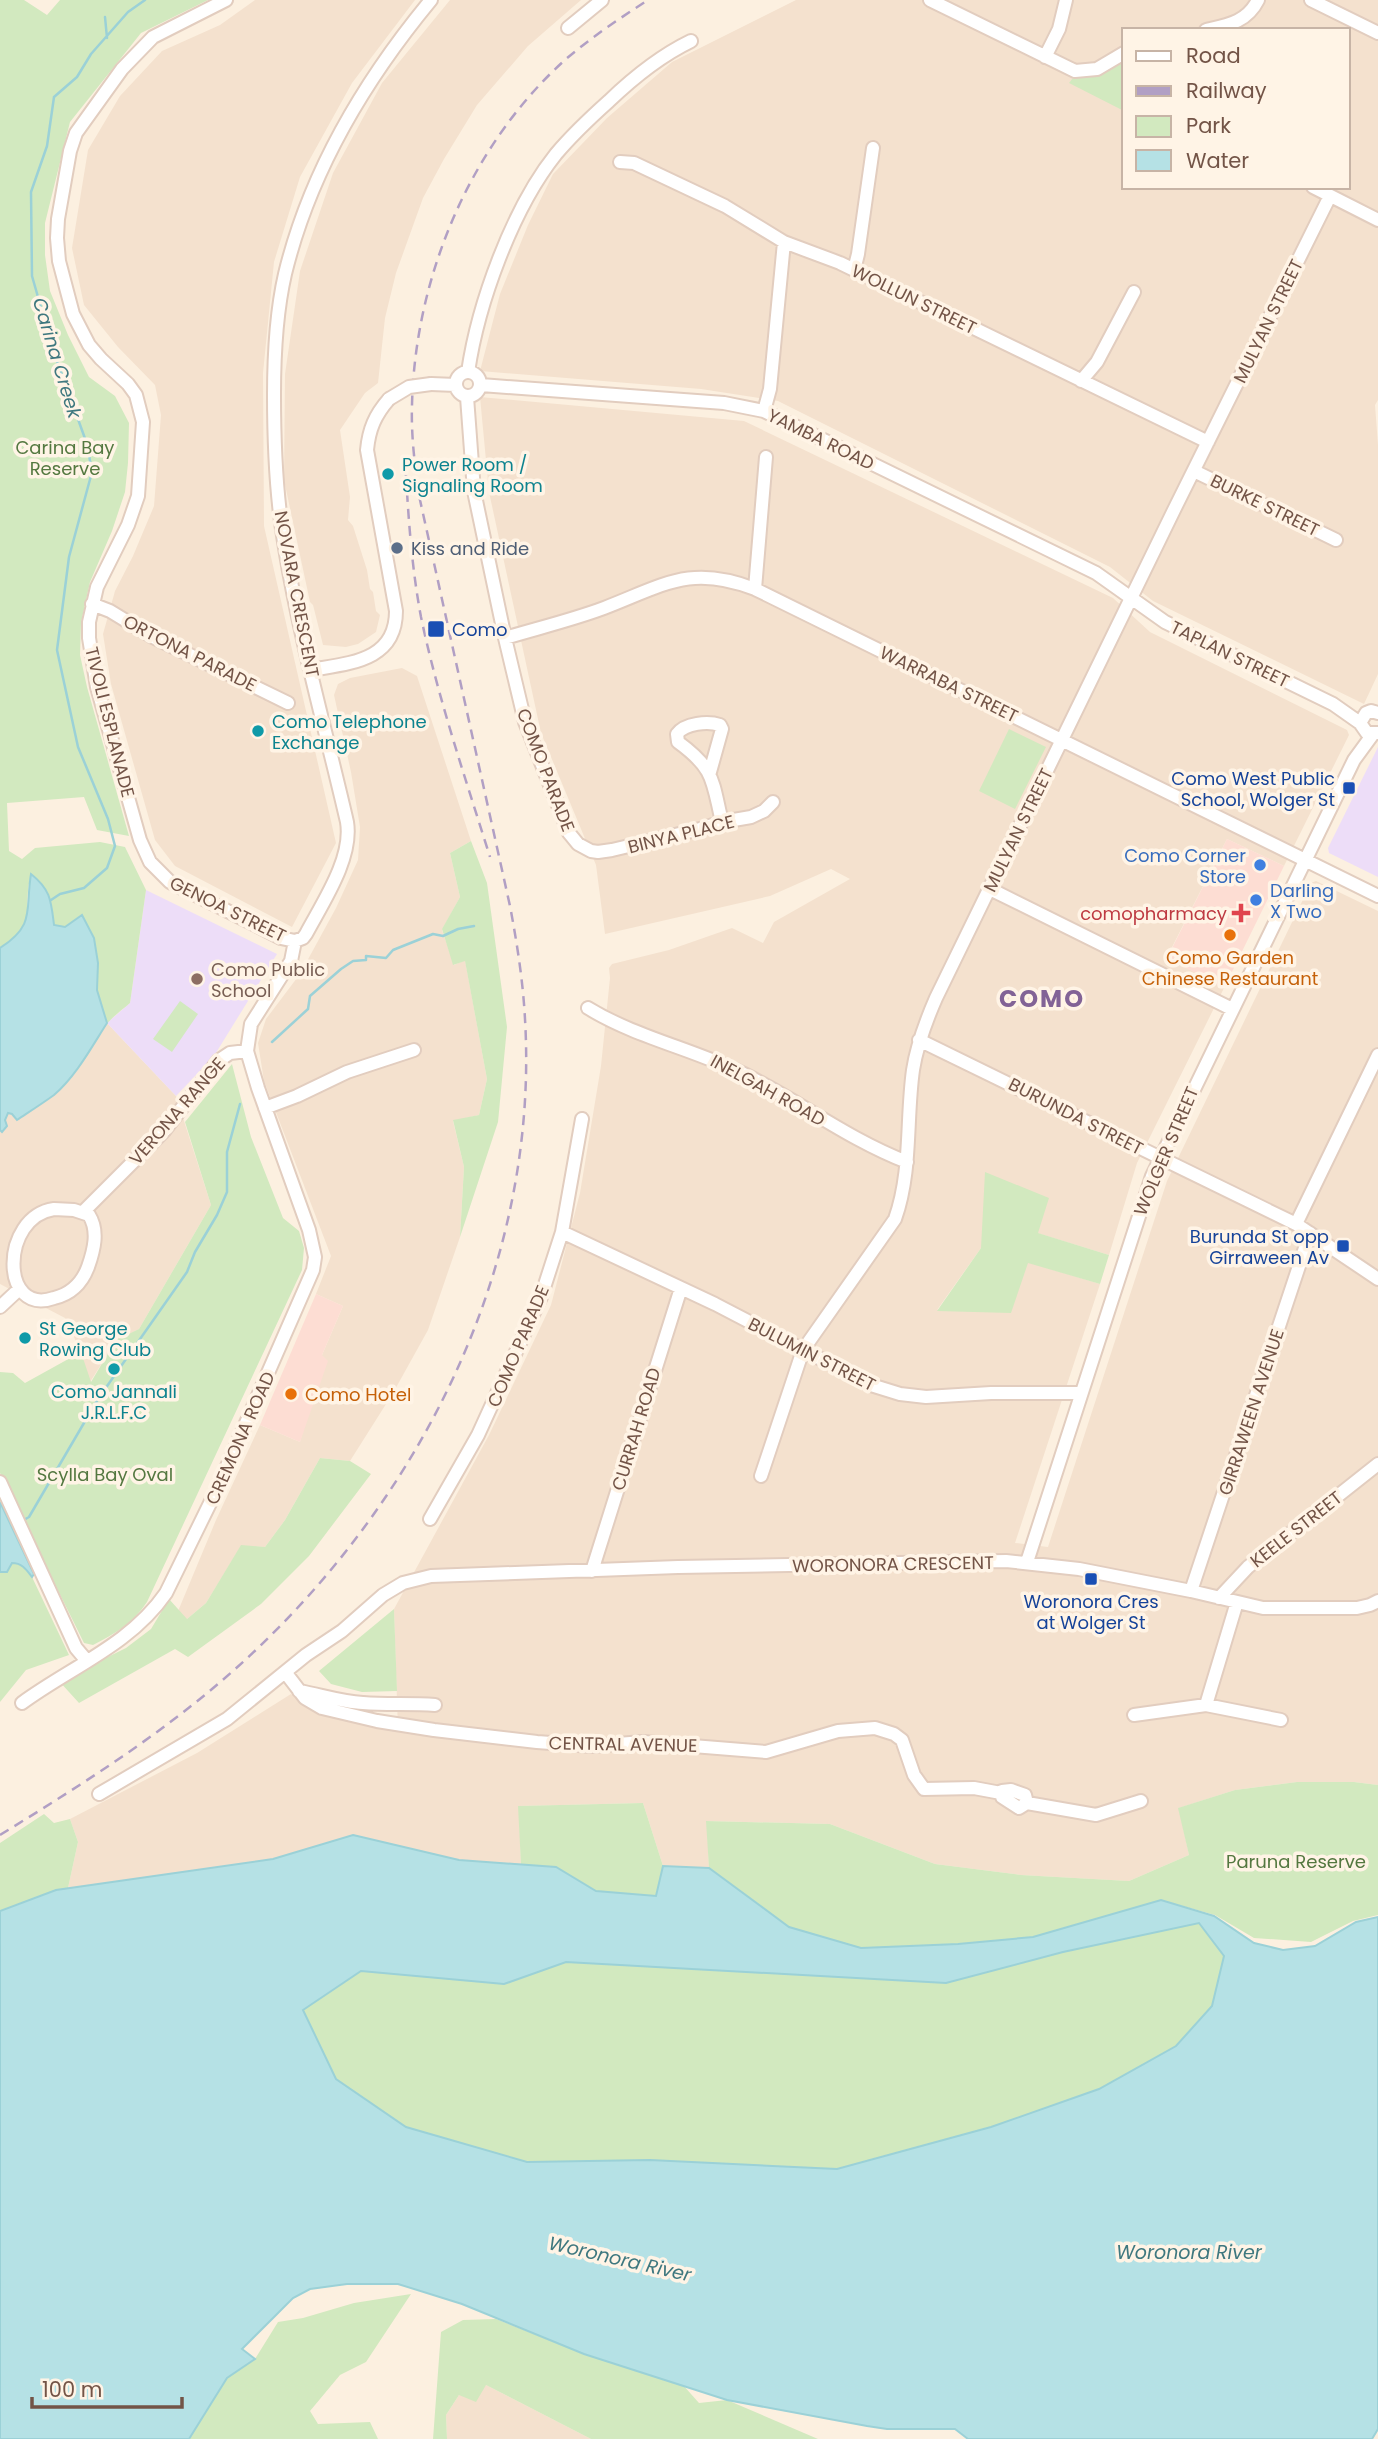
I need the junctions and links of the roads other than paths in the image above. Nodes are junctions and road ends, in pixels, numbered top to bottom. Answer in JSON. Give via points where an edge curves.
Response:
{"nodes":[{"id":1,"x":226,"y":0,"type":"edge"},
{"id":2,"x":430,"y":0,"type":"edge"},
{"id":3,"x":602,"y":0,"type":"edge"},
{"id":4,"x":930,"y":0,"type":"edge"},
{"id":5,"x":1066,"y":0,"type":"edge"},
{"id":6,"x":1258,"y":0,"type":"edge"},
{"id":7,"x":1311,"y":0,"type":"edge"},
{"id":8,"x":568,"y":28,"type":"dead end"},
{"id":9,"x":1214,"y":28,"type":"edge"},
{"id":10,"x":1378,"y":33,"type":"edge"},
{"id":11,"x":691,"y":41,"type":"dead end"},
{"id":12,"x":1122,"y":54,"type":"edge"},
{"id":13,"x":1045,"y":57,"type":"junction"},
{"id":14,"x":873,"y":148,"type":"dead end"},
{"id":15,"x":620,"y":162,"type":"dead end"},
{"id":16,"x":1317,"y":189,"type":"edge"},
{"id":17,"x":1330,"y":196,"type":"junction"},
{"id":18,"x":1378,"y":220,"type":"edge"},
{"id":19,"x":783,"y":242,"type":"junction"},
{"id":20,"x":854,"y":270,"type":"junction"},
{"id":21,"x":1134,"y":292,"type":"dead end"},
{"id":22,"x":468,"y":372,"type":"junction"},
{"id":23,"x":1082,"y":381,"type":"junction"},
{"id":24,"x":456,"y":385,"type":"junction"},
{"id":25,"x":481,"y":385,"type":"junction"},
{"id":26,"x":467,"y":397,"type":"junction"},
{"id":27,"x":764,"y":411,"type":"junction"},
{"id":28,"x":1208,"y":442,"type":"junction"},
{"id":29,"x":766,"y":457,"type":"dead end"},
{"id":30,"x":1194,"y":471,"type":"junction"},
{"id":31,"x":1336,"y":540,"type":"dead end"},
{"id":32,"x":755,"y":589,"type":"junction"},
{"id":33,"x":1130,"y":598,"type":"junction"},
{"id":34,"x":92,"y":604,"type":"junction"},
{"id":35,"x":505,"y":638,"type":"junction"},
{"id":36,"x":311,"y":670,"type":"junction"},
{"id":37,"x":288,"y":703,"type":"dead end"},
{"id":38,"x":1369,"y":715,"type":"edge"},
{"id":39,"x":1376,"y":734,"type":"edge"},
{"id":40,"x":1061,"y":739,"type":"junction"},
{"id":41,"x":1354,"y":760,"type":"junction"},
{"id":42,"x":710,"y":772,"type":"dead end"},
{"id":43,"x":773,"y":802,"type":"dead end"},
{"id":44,"x":722,"y":822,"type":"junction"},
{"id":45,"x":140,"y":840,"type":"joint"},
{"id":46,"x":584,"y":848,"type":"joint"},
{"id":47,"x":1305,"y":860,"type":"junction"},
{"id":48,"x":990,"y":889,"type":"junction"},
{"id":49,"x":1378,"y":896,"type":"edge"},
{"id":50,"x":295,"y":941,"type":"junction"},
{"id":51,"x":588,"y":1008,"type":"dead end"},
{"id":52,"x":1232,"y":1009,"type":"junction"},
{"id":53,"x":919,"y":1040,"type":"junction"},
{"id":54,"x":414,"y":1050,"type":"dead end"},
{"id":55,"x":247,"y":1051,"type":"junction"},
{"id":56,"x":1378,"y":1055,"type":"edge"},
{"id":57,"x":1373,"y":1078,"type":"edge"},
{"id":58,"x":265,"y":1108,"type":"junction"},
{"id":59,"x":582,"y":1119,"type":"dead end"},
{"id":60,"x":1160,"y":1158,"type":"junction"},
{"id":61,"x":907,"y":1162,"type":"junction"},
{"id":62,"x":83,"y":1212,"type":"junction"},
{"id":63,"x":1296,"y":1224,"type":"junction"},
{"id":64,"x":562,"y":1232,"type":"junction"},
{"id":65,"x":1310,"y":1233,"type":"junction"},
{"id":66,"x":3,"y":1245,"type":"dead end"},
{"id":67,"x":0,"y":1262,"type":"edge"},
{"id":68,"x":1378,"y":1279,"type":"edge"},
{"id":69,"x":681,"y":1288,"type":"junction"},
{"id":70,"x":15,"y":1293,"type":"junction"},
{"id":71,"x":0,"y":1307,"type":"edge"},
{"id":72,"x":803,"y":1350,"type":"junction"},
{"id":73,"x":1081,"y":1393,"type":"junction"},
{"id":74,"x":1378,"y":1464,"type":"edge"},
{"id":75,"x":761,"y":1476,"type":"dead end"},
{"id":76,"x":0,"y":1482,"type":"edge"},
{"id":77,"x":430,"y":1519,"type":"dead end"},
{"id":78,"x":1027,"y":1562,"type":"junction"},
{"id":79,"x":592,"y":1571,"type":"junction"},
{"id":80,"x":1191,"y":1591,"type":"junction"},
{"id":81,"x":1219,"y":1598,"type":"junction"},
{"id":82,"x":1378,"y":1601,"type":"edge"},
{"id":83,"x":1237,"y":1602,"type":"junction"},
{"id":84,"x":86,"y":1661,"type":"junction"},
{"id":85,"x":285,"y":1672,"type":"junction"},
{"id":86,"x":299,"y":1691,"type":"junction"},
{"id":87,"x":22,"y":1703,"type":"dead end"},
{"id":88,"x":435,"y":1705,"type":"dead end"},
{"id":89,"x":1206,"y":1705,"type":"junction"},
{"id":90,"x":1134,"y":1715,"type":"dead end"},
{"id":91,"x":1281,"y":1720,"type":"dead end"},
{"id":92,"x":99,"y":1794,"type":"dead end"},
{"id":93,"x":1141,"y":1801,"type":"dead end"}],
"edges":[{"from":1,"to":34,"type":"street","name":"TIVOLI ESPLANADE","via":[[161,32],[143,46],[89,113],[70,151],[57,238],[73,314],[89,345],[136,395],[144,422],[138,496]]},
{"from":2,"to":36,"type":"street","name":"NOVARA CRESCENT","via":[[339,133],[302,218],[285,276],[274,370],[276,469],[284,546]]},
{"from":3,"to":8,"type":"street"},
{"from":4,"to":13,"type":"street"},
{"from":5,"to":13,"type":"street"},
{"from":6,"to":9,"type":"street","via":[[1237,22]]},
{"from":7,"to":10,"type":"street"},
{"from":11,"to":22,"type":"street","via":[[667,52],[622,88],[582,125],[544,172],[501,257]]},
{"from":12,"to":13,"type":"street","via":[[1097,69],[1080,72]]},
{"from":14,"to":20,"type":"street"},
{"from":15,"to":19,"type":"street","name":"WOLLUN STREET","via":[[634,163],[725,206]]},
{"from":16,"to":17,"type":"street"},
{"from":17,"to":18,"type":"street"},
{"from":17,"to":28,"type":"street","name":"MULYAN STREET"},
{"from":19,"to":20,"type":"street","name":"WOLLUN STREET"},
{"from":19,"to":27,"type":"street","via":[[771,389]]},
{"from":20,"to":23,"type":"street","name":"WOLLUN STREET"},
{"from":21,"to":23,"type":"street"},
{"from":22,"to":24,"type":"street","via":[[458,377]]},
{"from":22,"to":25,"type":"street","via":[[476,374]]},
{"from":23,"to":28,"type":"street","name":"WOLLUN STREET"},
{"from":24,"to":26,"type":"street"},
{"from":24,"to":36,"type":"street","bridge":true,"via":[[409,387],[389,399],[375,418],[366,450],[396,611],[394,630],[374,655]]},
{"from":25,"to":26,"type":"street","via":[[475,395]]},
{"from":25,"to":27,"type":"street","name":"YAMBA ROAD","via":[[724,403]]},
{"from":26,"to":35,"type":"street","name":"COMO PARADE","via":[[472,477]]},
{"from":27,"to":33,"type":"street","name":"YAMBA ROAD","via":[[1096,573]]},
{"from":28,"to":30,"type":"street","name":"MULYAN STREET"},
{"from":29,"to":32,"type":"street"},
{"from":30,"to":31,"type":"street","name":"BURKE STREET"},
{"from":30,"to":33,"type":"street","name":"MULYAN STREET"},
{"from":32,"to":35,"type":"street","name":"WARRABA STREET","via":[[716,577],[676,579],[603,608]]},
{"from":32,"to":40,"type":"street","name":"WARRABA STREET"},
{"from":33,"to":38,"type":"street","name":"TAPLAN STREET","via":[[1165,622],[1333,704]]},
{"from":33,"to":40,"type":"street","name":"MULYAN STREET"},
{"from":34,"to":37,"type":"street","name":"ORTONA PARADE"},
{"from":34,"to":45,"type":"street","name":"TIVOLI ESPLANADE","via":[[89,638],[93,670]]},
{"from":35,"to":46,"type":"street","name":"COMO PARADE","via":[[533,746],[569,833]]},
{"from":36,"to":50,"type":"street","name":"NOVARA CRESCENT","via":[[349,840],[306,934]]},
{"from":38,"to":39,"type":"street","name":"TAPLAN STREET","via":[[1364,732]]},
{"from":38,"to":41,"type":"street","name":"WOLGER STREET"},
{"from":39,"to":41,"type":"street","name":"WOLGER STREET"},
{"from":40,"to":47,"type":"street","name":"WARRABA STREET"},
{"from":40,"to":48,"type":"street","name":"MULYAN STREET"},
{"from":41,"to":47,"type":"street","name":"WOLGER STREET"},
{"from":42,"to":44,"type":"street"},
{"from":43,"to":44,"type":"street","name":"BINYA PLACE","via":[[758,815]]},
{"from":44,"to":46,"type":"street","name":"BINYA PLACE","via":[[604,852]]},
{"from":45,"to":50,"type":"street","name":"GENOA STREET","via":[[150,862],[170,882]]},
{"from":47,"to":49,"type":"street","name":"WARRABA STREET"},
{"from":47,"to":52,"type":"street","name":"WOLGER STREET"},
{"from":48,"to":52,"type":"street"},
{"from":48,"to":53,"type":"street","name":"MULYAN STREET"},
{"from":50,"to":55,"type":"street","name":"NOVARA CRESCENT","via":[[291,961],[251,1024]]},
{"from":51,"to":61,"type":"street","name":"INELGAH ROAD","via":[[632,1031],[708,1056],[873,1149]]},
{"from":52,"to":60,"type":"street","name":"WOLGER STREET"},
{"from":53,"to":60,"type":"street","name":"BURUNDA STREET"},
{"from":53,"to":61,"type":"street","name":"MULYAN STREET"},
{"from":54,"to":58,"type":"street","via":[[347,1072]]},
{"from":55,"to":58,"type":"street"},
{"from":55,"to":62,"type":"street","name":"VERONA RANGE","via":[[230,1053],[218,1061],[166,1130]]},
{"from":56,"to":57,"type":"street"},
{"from":57,"to":63,"type":"street"},
{"from":58,"to":84,"type":"street","name":"CREMONA ROAD","via":[[313,1243],[309,1282],[166,1593],[142,1623]]},
{"from":59,"to":64,"type":"street","name":"COMO PARADE"},
{"from":60,"to":63,"type":"street","name":"BURUNDA STREET"},
{"from":60,"to":73,"type":"street","name":"WOLGER STREET"},
{"from":61,"to":72,"type":"street","name":"MULYAN STREET","via":[[895,1219]]},
{"from":62,"to":66,"type":"street","via":[[54,1209],[27,1215],[12,1228]]},
{"from":62,"to":70,"type":"street","via":[[92,1221],[95,1239],[80,1281],[65,1295],[47,1300],[30,1300]]},
{"from":63,"to":65,"type":"street","name":"BURUNDA STREET"},
{"from":64,"to":69,"type":"street","name":"BULUMIN STREET"},
{"from":64,"to":77,"type":"street","name":"COMO PARADE","via":[[528,1329],[478,1435]]},
{"from":65,"to":68,"type":"street","name":"BURUNDA STREET"},
{"from":65,"to":80,"type":"street","name":"GIRRAWEEN AVENUE"},
{"from":67,"to":70,"type":"street","via":[[4,1279]]},
{"from":69,"to":72,"type":"street","name":"BULUMIN STREET"},
{"from":69,"to":79,"type":"street","name":"CURRAH ROAD"},
{"from":70,"to":71,"type":"street"},
{"from":72,"to":73,"type":"street","name":"BULUMIN STREET","via":[[871,1385],[900,1394]]},
{"from":72,"to":75,"type":"street","name":"MULYAN STREET"},
{"from":73,"to":78,"type":"street","name":"WOLGER STREET"},
{"from":74,"to":81,"type":"street","name":"KEELE STREET","via":[[1248,1567]]},
{"from":76,"to":84,"type":"street"},
{"from":78,"to":79,"type":"street","name":"WORONORA CRESCENT"},
{"from":78,"to":80,"type":"street","name":"WORONORA CRESCENT"},
{"from":79,"to":85,"type":"street","name":"WORONORA CRESCENT","via":[[445,1575],[403,1583]]},
{"from":80,"to":81,"type":"street","name":"WORONORA CRESCENT"},
{"from":81,"to":83,"type":"street","name":"WORONORA CRESCENT"},
{"from":82,"to":83,"type":"street","name":"WORONORA CRESCENT","via":[[1341,1609],[1285,1609]]},
{"from":83,"to":89,"type":"street"},
{"from":84,"to":87,"type":"street","name":"CREMONA ROAD"},
{"from":85,"to":86,"type":"street","name":"CENTRAL AVENUE"},
{"from":85,"to":92,"type":"street","via":[[218,1726]]},
{"from":86,"to":88,"type":"street","via":[[365,1703]]},
{"from":86,"to":93,"type":"street","name":"CENTRAL AVENUE","via":[[323,1708],[377,1721],[592,1746],[643,1742],[766,1752],[838,1731],[876,1728],[902,1740],[914,1775],[925,1788],[1019,1792],[1027,1803],[1096,1815]]},
{"from":89,"to":90,"type":"street"},
{"from":89,"to":91,"type":"street"}]}
